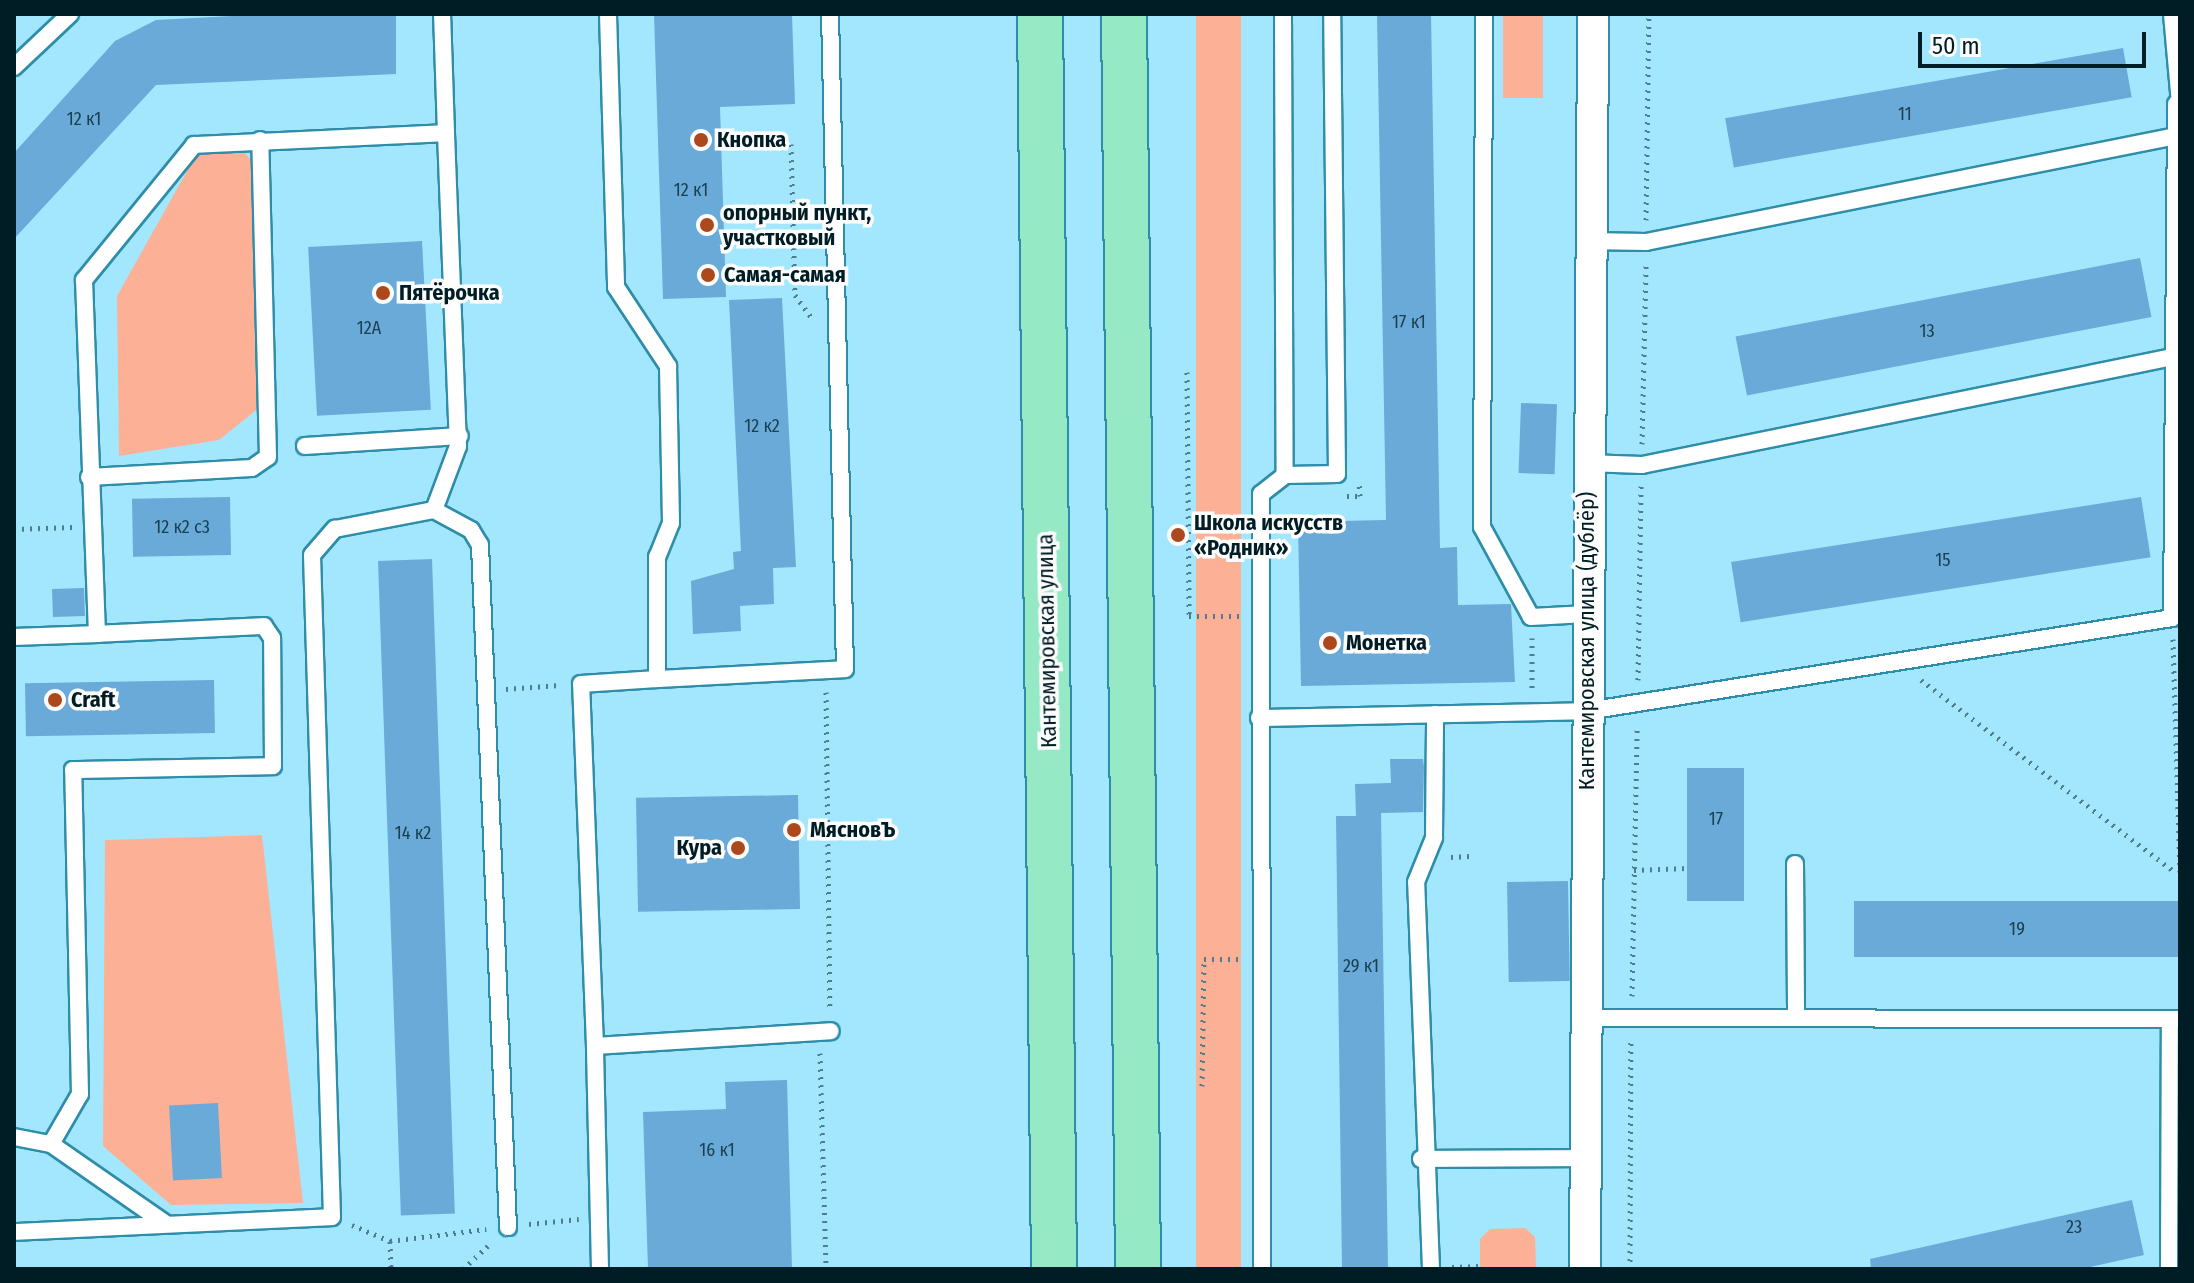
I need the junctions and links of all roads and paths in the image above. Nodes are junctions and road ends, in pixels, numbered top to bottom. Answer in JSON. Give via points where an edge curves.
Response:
{"nodes":[{"id":1,"x":70,"y":14,"type":"edge"},
{"id":2,"x":442,"y":14,"type":"edge"},
{"id":3,"x":608,"y":14,"type":"edge"},
{"id":4,"x":830,"y":14,"type":"edge"},
{"id":5,"x":1040,"y":14,"type":"edge"},
{"id":6,"x":1124,"y":14,"type":"edge"},
{"id":7,"x":1283,"y":14,"type":"edge"},
{"id":8,"x":1332,"y":14,"type":"edge"},
{"id":9,"x":1484,"y":14,"type":"edge"},
{"id":10,"x":1593,"y":14,"type":"edge"},
{"id":11,"x":1649,"y":14,"type":"edge"},
{"id":12,"x":2172,"y":14,"type":"edge"},
{"id":13,"x":14,"y":67,"type":"edge"},
{"id":14,"x":2178,"y":104,"type":"edge"},
{"id":15,"x":446,"y":133,"type":"junction"},
{"id":16,"x":2176,"y":136,"type":"junction"},
{"id":17,"x":260,"y":140,"type":"junction"},
{"id":18,"x":791,"y":144,"type":"dead end"},
{"id":19,"x":1588,"y":241,"type":"junction"},
{"id":20,"x":1646,"y":242,"type":"junction"},
{"id":21,"x":837,"y":353,"type":"junction"},
{"id":22,"x":2173,"y":357,"type":"junction"},
{"id":23,"x":1187,"y":372,"type":"dead end"},
{"id":24,"x":2176,"y":430,"type":"edge"},
{"id":25,"x":460,"y":436,"type":"junction"},
{"id":26,"x":305,"y":446,"type":"dead end"},
{"id":27,"x":1587,"y":463,"type":"junction"},
{"id":28,"x":1642,"y":465,"type":"junction"},
{"id":29,"x":1285,"y":475,"type":"junction"},
{"id":30,"x":1359,"y":475,"type":"dead end"},
{"id":31,"x":89,"y":477,"type":"junction"},
{"id":32,"x":1330,"y":496,"type":"dead end"},
{"id":33,"x":434,"y":510,"type":"junction"},
{"id":34,"x":91,"y":526,"type":"junction"},
{"id":35,"x":14,"y":529,"type":"edge"},
{"id":36,"x":1587,"y":614,"type":"junction"},
{"id":37,"x":1261,"y":615,"type":"junction"},
{"id":38,"x":1531,"y":617,"type":"junction"},
{"id":39,"x":2172,"y":618,"type":"junction"},
{"id":40,"x":97,"y":634,"type":"junction"},
{"id":41,"x":14,"y":637,"type":"edge"},
{"id":42,"x":1898,"y":662,"type":"junction"},
{"id":43,"x":826,"y":670,"type":"junction"},
{"id":44,"x":657,"y":679,"type":"junction"},
{"id":45,"x":581,"y":684,"type":"junction"},
{"id":46,"x":485,"y":690,"type":"junction"},
{"id":47,"x":1516,"y":698,"type":"dead end"},
{"id":48,"x":1637,"y":703,"type":"junction"},
{"id":49,"x":1587,"y":711,"type":"junction"},
{"id":50,"x":1435,"y":714,"type":"junction"},
{"id":51,"x":1259,"y":718,"type":"junction"},
{"id":52,"x":1795,"y":864,"type":"dead end"},
{"id":53,"x":1687,"y":868,"type":"dead end"},
{"id":54,"x":1634,"y":870,"type":"junction"},
{"id":55,"x":2178,"y":872,"type":"edge"},
{"id":56,"x":1260,"y":959,"type":"junction"},
{"id":57,"x":1587,"y":1018,"type":"junction"},
{"id":58,"x":1796,"y":1018,"type":"junction"},
{"id":59,"x":2175,"y":1019,"type":"edge"},
{"id":60,"x":1631,"y":1020,"type":"junction"},
{"id":61,"x":825,"y":1031,"type":"junction"},
{"id":62,"x":595,"y":1046,"type":"junction"},
{"id":63,"x":1202,"y":1086,"type":"dead end"},
{"id":64,"x":14,"y":1137,"type":"edge"},
{"id":65,"x":51,"y":1144,"type":"junction"},
{"id":66,"x":1586,"y":1158,"type":"junction"},
{"id":67,"x":1421,"y":1159,"type":"junction"},
{"id":68,"x":332,"y":1217,"type":"junction"},
{"id":69,"x":597,"y":1217,"type":"junction"},
{"id":70,"x":166,"y":1224,"type":"junction"},
{"id":71,"x":508,"y":1227,"type":"junction"},
{"id":72,"x":14,"y":1232,"type":"edge"},
{"id":73,"x":390,"y":1241,"type":"junction"},
{"id":74,"x":391,"y":1269,"type":"edge"},
{"id":75,"x":463,"y":1269,"type":"edge"},
{"id":76,"x":600,"y":1269,"type":"edge"},
{"id":77,"x":826,"y":1269,"type":"edge"},
{"id":78,"x":1054,"y":1269,"type":"edge"},
{"id":79,"x":1138,"y":1269,"type":"edge"},
{"id":80,"x":1262,"y":1269,"type":"edge"},
{"id":81,"x":1431,"y":1269,"type":"edge"},
{"id":82,"x":1585,"y":1269,"type":"edge"},
{"id":83,"x":1630,"y":1269,"type":"edge"},
{"id":84,"x":2169,"y":1269,"type":"edge"}],
"edges":[{"from":1,"to":13,"type":"lane"},
{"from":2,"to":15,"type":"lane"},
{"from":3,"to":44,"type":"lane","via":[[616,287],[668,366],[671,523],[657,557]]},
{"from":4,"to":21,"type":"lane"},
{"from":5,"to":78,"type":"main road","name":"Кантемировская улица"},
{"from":6,"to":79,"type":"main road"},
{"from":7,"to":29,"type":"lane"},
{"from":8,"to":29,"type":"lane","via":[[1337,474]]},
{"from":9,"to":38,"type":"lane","via":[[1482,527]]},
{"from":10,"to":19,"type":"street","name":"Кантемировская улица (дублёр)"},
{"from":11,"to":20,"type":"path"},
{"from":12,"to":14,"type":"lane"},
{"from":14,"to":16,"type":"lane"},
{"from":15,"to":17,"type":"lane"},
{"from":15,"to":25,"type":"lane"},
{"from":16,"to":20,"type":"lane"},
{"from":16,"to":22,"type":"lane"},
{"from":17,"to":31,"type":"lane","via":[[188,148],[84,280]]},
{"from":17,"to":31,"type":"lane","via":[[268,457],[252,468]]},
{"from":18,"to":21,"type":"path","via":[[795,295]]},
{"from":19,"to":20,"type":"lane"},
{"from":19,"to":27,"type":"street","name":"Кантемировская улица (дублёр)"},
{"from":20,"to":28,"type":"path"},
{"from":21,"to":43,"type":"lane","via":[[845,669]]},
{"from":22,"to":24,"type":"lane"},
{"from":22,"to":28,"type":"lane"},
{"from":23,"to":37,"type":"path","via":[[1189,616]]},
{"from":24,"to":39,"type":"lane"},
{"from":25,"to":26,"type":"lane"},
{"from":25,"to":33,"type":"lane"},
{"from":27,"to":28,"type":"lane"},
{"from":27,"to":36,"type":"street","name":"Кантемировская улица (дублёр)"},
{"from":28,"to":48,"type":"path"},
{"from":29,"to":37,"type":"lane","via":[[1261,494]]},
{"from":30,"to":32,"type":"path","via":[[1360,496]]},
{"from":31,"to":34,"type":"lane"},
{"from":33,"to":46,"type":"lane","via":[[471,530],[480,545]]},
{"from":33,"to":68,"type":"lane","via":[[335,529],[312,555]]},
{"from":34,"to":35,"type":"path"},
{"from":34,"to":40,"type":"lane"},
{"from":36,"to":38,"type":"lane"},
{"from":36,"to":49,"type":"street","name":"Кантемировская улица (дублёр)"},
{"from":37,"to":51,"type":"lane"},
{"from":38,"to":47,"type":"path","via":[[1532,698]]},
{"from":39,"to":42,"type":"lane"},
{"from":39,"to":55,"type":"path"},
{"from":40,"to":41,"type":"lane"},
{"from":40,"to":65,"type":"lane","via":[[264,626],[272,638],[273,766],[73,770],[80,1094]]},
{"from":42,"to":48,"type":"lane"},
{"from":42,"to":55,"type":"path"},
{"from":43,"to":44,"type":"lane"},
{"from":43,"to":61,"type":"path"},
{"from":44,"to":45,"type":"lane"},
{"from":45,"to":46,"type":"path"},
{"from":45,"to":62,"type":"lane"},
{"from":46,"to":71,"type":"lane"},
{"from":48,"to":49,"type":"lane"},
{"from":48,"to":54,"type":"path"},
{"from":49,"to":50,"type":"lane"},
{"from":49,"to":57,"type":"street","name":"Кантемировская улица (дублёр)"},
{"from":50,"to":51,"type":"lane"},
{"from":50,"to":67,"type":"lane","via":[[1434,838],[1416,882]]},
{"from":51,"to":56,"type":"lane"},
{"from":52,"to":58,"type":"lane"},
{"from":53,"to":54,"type":"path"},
{"from":54,"to":60,"type":"path"},
{"from":56,"to":63,"type":"path","via":[[1204,959]]},
{"from":56,"to":80,"type":"lane"},
{"from":57,"to":60,"type":"lane"},
{"from":57,"to":66,"type":"street","name":"Кантемировская улица (дублёр)"},
{"from":58,"to":59,"type":"lane"},
{"from":58,"to":60,"type":"lane"},
{"from":59,"to":84,"type":"lane"},
{"from":60,"to":83,"type":"path"},
{"from":61,"to":62,"type":"lane"},
{"from":61,"to":77,"type":"path"},
{"from":62,"to":69,"type":"lane"},
{"from":64,"to":65,"type":"lane"},
{"from":65,"to":70,"type":"lane"},
{"from":66,"to":67,"type":"lane"},
{"from":66,"to":82,"type":"street","name":"Кантемировская улица (дублёр)"},
{"from":67,"to":81,"type":"lane"},
{"from":68,"to":70,"type":"lane"},
{"from":68,"to":73,"type":"path"},
{"from":69,"to":71,"type":"path"},
{"from":69,"to":76,"type":"lane"},
{"from":70,"to":72,"type":"lane"},
{"from":71,"to":73,"type":"path"},
{"from":71,"to":75,"type":"path"},
{"from":73,"to":74,"type":"path"}]}
